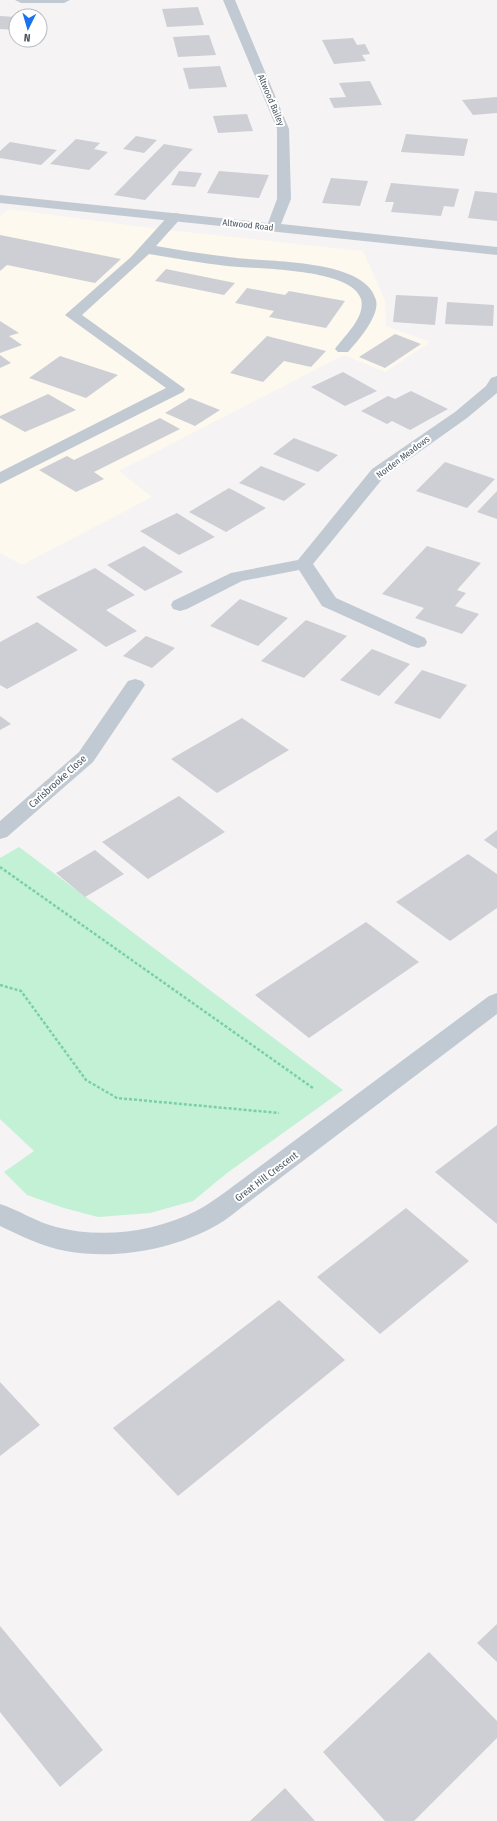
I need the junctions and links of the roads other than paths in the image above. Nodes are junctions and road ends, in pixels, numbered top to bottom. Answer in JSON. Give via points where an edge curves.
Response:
{"nodes":[{"id":1,"x":21,"y":0,"type":"edge"},
{"id":2,"x":64,"y":0,"type":"edge"},
{"id":3,"x":229,"y":0,"type":"edge"},
{"id":4,"x":0,"y":199,"type":"edge"},
{"id":5,"x":175,"y":217,"type":"junction"},
{"id":6,"x":273,"y":228,"type":"junction"},
{"id":7,"x":146,"y":249,"type":"junction"},
{"id":8,"x":497,"y":251,"type":"edge"},
{"id":9,"x":343,"y":349,"type":"dead end"},
{"id":10,"x":497,"y":381,"type":"edge"},
{"id":11,"x":0,"y":479,"type":"edge"},
{"id":12,"x":304,"y":564,"type":"junction"},
{"id":13,"x":180,"y":605,"type":"dead end"},
{"id":14,"x":418,"y":642,"type":"dead end"},
{"id":15,"x":135,"y":685,"type":"dead end"},
{"id":16,"x":0,"y":832,"type":"edge"},
{"id":17,"x":497,"y":1002,"type":"edge"},
{"id":18,"x":0,"y":1214,"type":"edge"}],
"edges":[{"from":1,"to":2,"type":"street"},
{"from":3,"to":6,"type":"street","name":"Altwood Bailey","via":[[283,129],[284,199]]},
{"from":4,"to":5,"type":"street","name":"Altwood Road"},
{"from":5,"to":6,"type":"street","name":"Altwood Road"},
{"from":5,"to":7,"type":"street"},
{"from":6,"to":8,"type":"street","name":"Altwood Road"},
{"from":7,"to":9,"type":"street","via":[[211,260],[298,268],[354,281],[363,289],[369,302],[359,329]]},
{"from":7,"to":11,"type":"street","via":[[73,315],[176,389]]},
{"from":10,"to":12,"type":"street","name":"Norden Meadows","via":[[492,389],[461,415],[378,473]]},
{"from":12,"to":13,"type":"street","via":[[237,577]]},
{"from":12,"to":14,"type":"street","via":[[328,602]]},
{"from":15,"to":16,"type":"street","name":"Carisbrooke Close","via":[[86,757]]},
{"from":17,"to":18,"type":"street","name":"Great Hill Crescent","via":[[234,1200],[206,1218],[174,1232],[140,1240],[105,1243],[66,1240],[30,1229]]}]}
